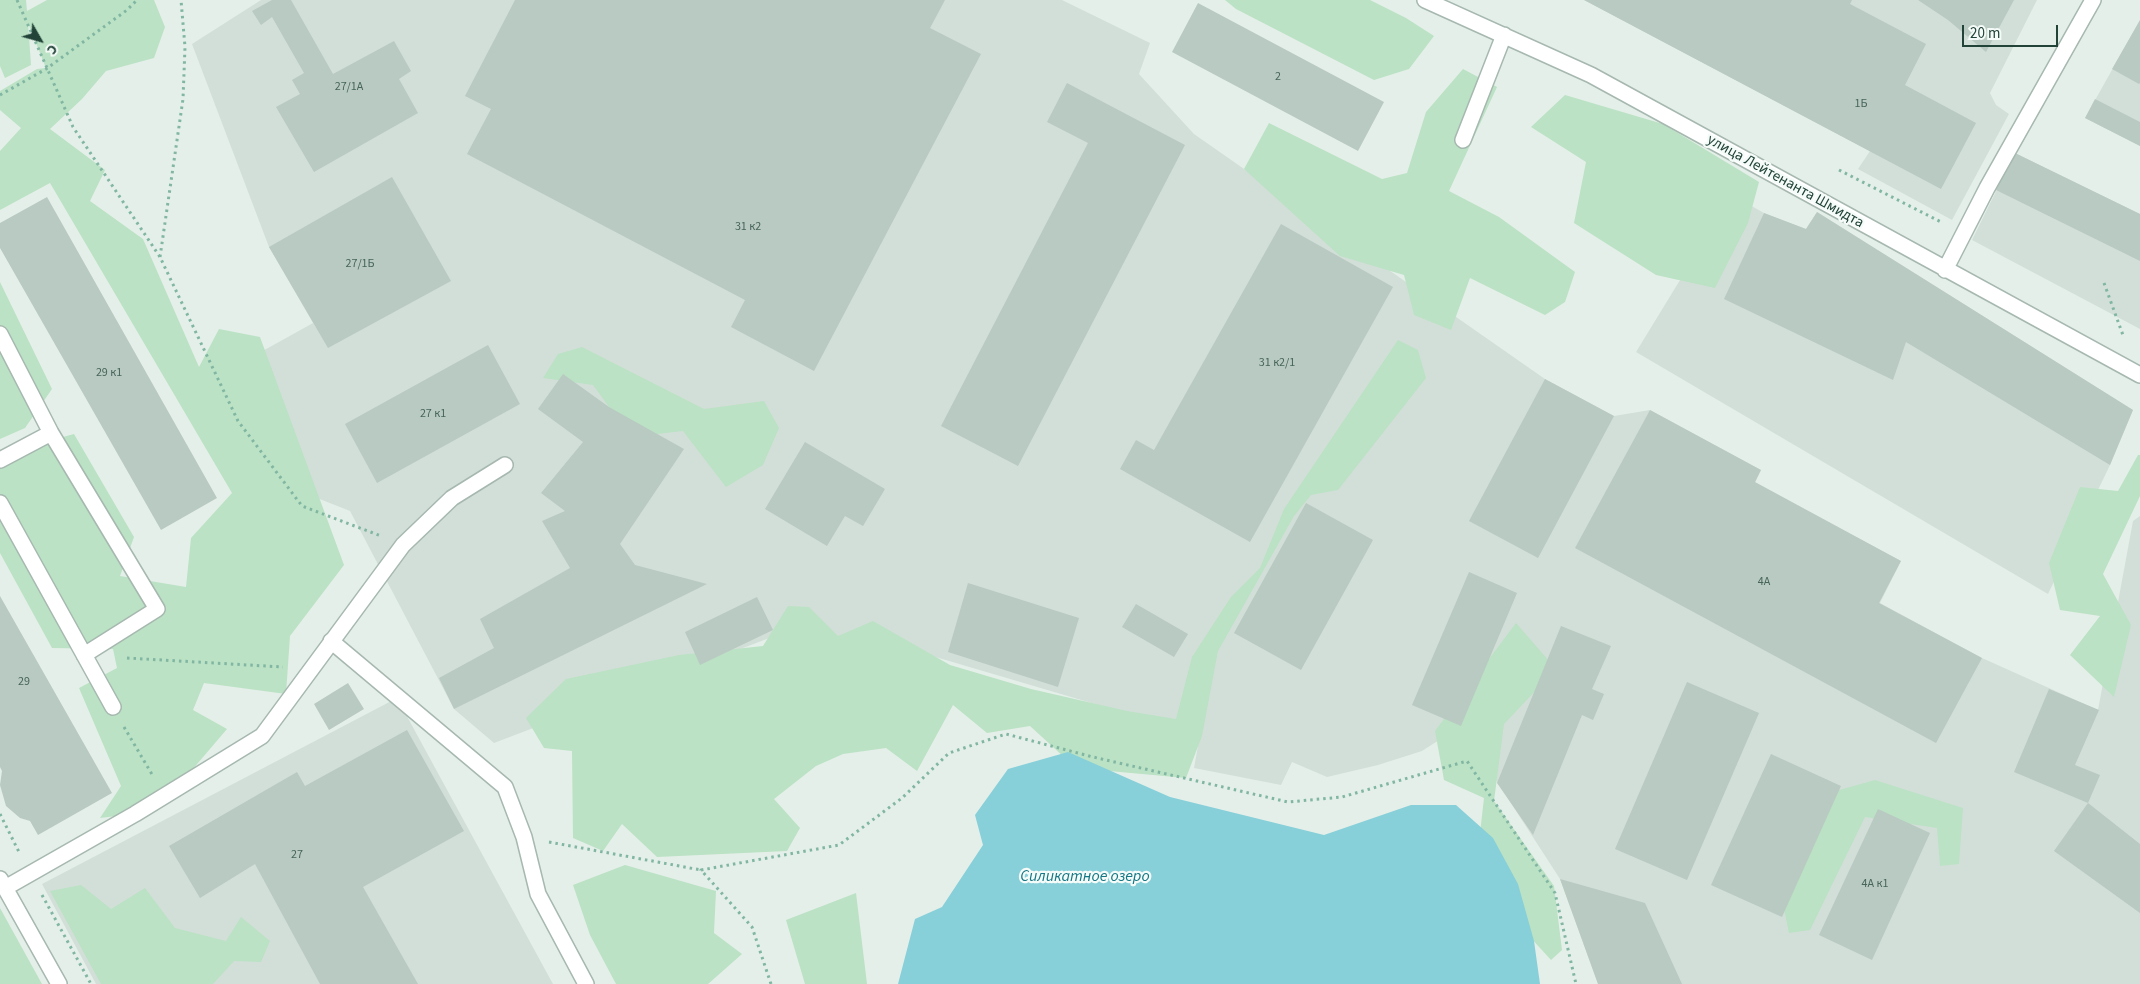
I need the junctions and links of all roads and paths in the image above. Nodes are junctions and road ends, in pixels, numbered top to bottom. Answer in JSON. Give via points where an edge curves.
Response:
{"nodes":[{"id":1,"x":17,"y":0,"type":"edge"},
{"id":2,"x":137,"y":0,"type":"edge"},
{"id":3,"x":180,"y":0,"type":"edge"},
{"id":4,"x":1425,"y":0,"type":"edge"},
{"id":5,"x":2093,"y":0,"type":"edge"},
{"id":6,"x":1504,"y":35,"type":"junction"},
{"id":7,"x":46,"y":69,"type":"junction"},
{"id":8,"x":0,"y":95,"type":"edge"},
{"id":9,"x":1464,"y":140,"type":"dead end"},
{"id":10,"x":1839,"y":170,"type":"dead end"},
{"id":11,"x":1964,"y":233,"type":"junction"},
{"id":12,"x":160,"y":257,"type":"junction"},
{"id":13,"x":1945,"y":270,"type":"junction"},
{"id":14,"x":2104,"y":283,"type":"dead end"},
{"id":15,"x":0,"y":334,"type":"edge"},
{"id":16,"x":2128,"y":347,"type":"dead end"},
{"id":17,"x":2140,"y":375,"type":"edge"},
{"id":18,"x":52,"y":433,"type":"junction"},
{"id":19,"x":0,"y":460,"type":"edge"},
{"id":20,"x":505,"y":465,"type":"dead end"},
{"id":21,"x":0,"y":503,"type":"edge"},
{"id":22,"x":403,"y":544,"type":"junction"},
{"id":23,"x":331,"y":641,"type":"junction"},
{"id":24,"x":84,"y":655,"type":"junction"},
{"id":25,"x":123,"y":658,"type":"dead end"},
{"id":26,"x":310,"y":669,"type":"junction"},
{"id":27,"x":113,"y":707,"type":"joint"},
{"id":28,"x":165,"y":796,"type":"junction"},
{"id":29,"x":0,"y":814,"type":"edge"},
{"id":30,"x":524,"y":837,"type":"junction"},
{"id":31,"x":701,"y":870,"type":"junction"},
{"id":32,"x":30,"y":873,"type":"junction"},
{"id":33,"x":2,"y":883,"type":"edge"},
{"id":34,"x":59,"y":984,"type":"edge"},
{"id":35,"x":91,"y":984,"type":"edge"},
{"id":36,"x":586,"y":984,"type":"edge"},
{"id":37,"x":771,"y":984,"type":"edge"},
{"id":38,"x":1576,"y":984,"type":"edge"}],
"edges":[{"from":1,"to":7,"type":"path"},
{"from":2,"to":7,"type":"path"},
{"from":3,"to":12,"type":"path","via":[[185,47],[183,99]]},
{"from":4,"to":6,"type":"street","name":"улица Лейтенанта Шмидта"},
{"from":5,"to":11,"type":"street"},
{"from":6,"to":9,"type":"street"},
{"from":6,"to":13,"type":"street","name":"улица Лейтенанта Шмидта","via":[[1591,75]]},
{"from":7,"to":8,"type":"path"},
{"from":7,"to":12,"type":"path","via":[[73,127]]},
{"from":10,"to":11,"type":"path"},
{"from":11,"to":13,"type":"street"},
{"from":12,"to":22,"type":"path","via":[[238,421],[302,506]]},
{"from":13,"to":17,"type":"street","name":"улица Лейтенанта Шмидта"},
{"from":14,"to":16,"type":"path"},
{"from":15,"to":18,"type":"street"},
{"from":18,"to":19,"type":"street"},
{"from":18,"to":24,"type":"street","via":[[157,610]]},
{"from":20,"to":22,"type":"street","via":[[452,498]]},
{"from":21,"to":24,"type":"street"},
{"from":22,"to":23,"type":"street"},
{"from":23,"to":26,"type":"street"},
{"from":23,"to":30,"type":"street","via":[[505,787]]},
{"from":24,"to":27,"type":"street"},
{"from":25,"to":26,"type":"path"},
{"from":26,"to":28,"type":"street","via":[[262,736]]},
{"from":27,"to":28,"type":"path"},
{"from":28,"to":32,"type":"street"},
{"from":29,"to":32,"type":"path"},
{"from":30,"to":31,"type":"path"},
{"from":30,"to":36,"type":"street","via":[[538,894]]},
{"from":31,"to":37,"type":"path","via":[[752,927]]},
{"from":31,"to":38,"type":"path","via":[[839,845],[902,798],[949,753],[1006,734],[1288,802],[1342,796],[1466,761],[1555,893]]},
{"from":32,"to":33,"type":"street"},
{"from":32,"to":35,"type":"path"},
{"from":33,"to":34,"type":"street"}]}
